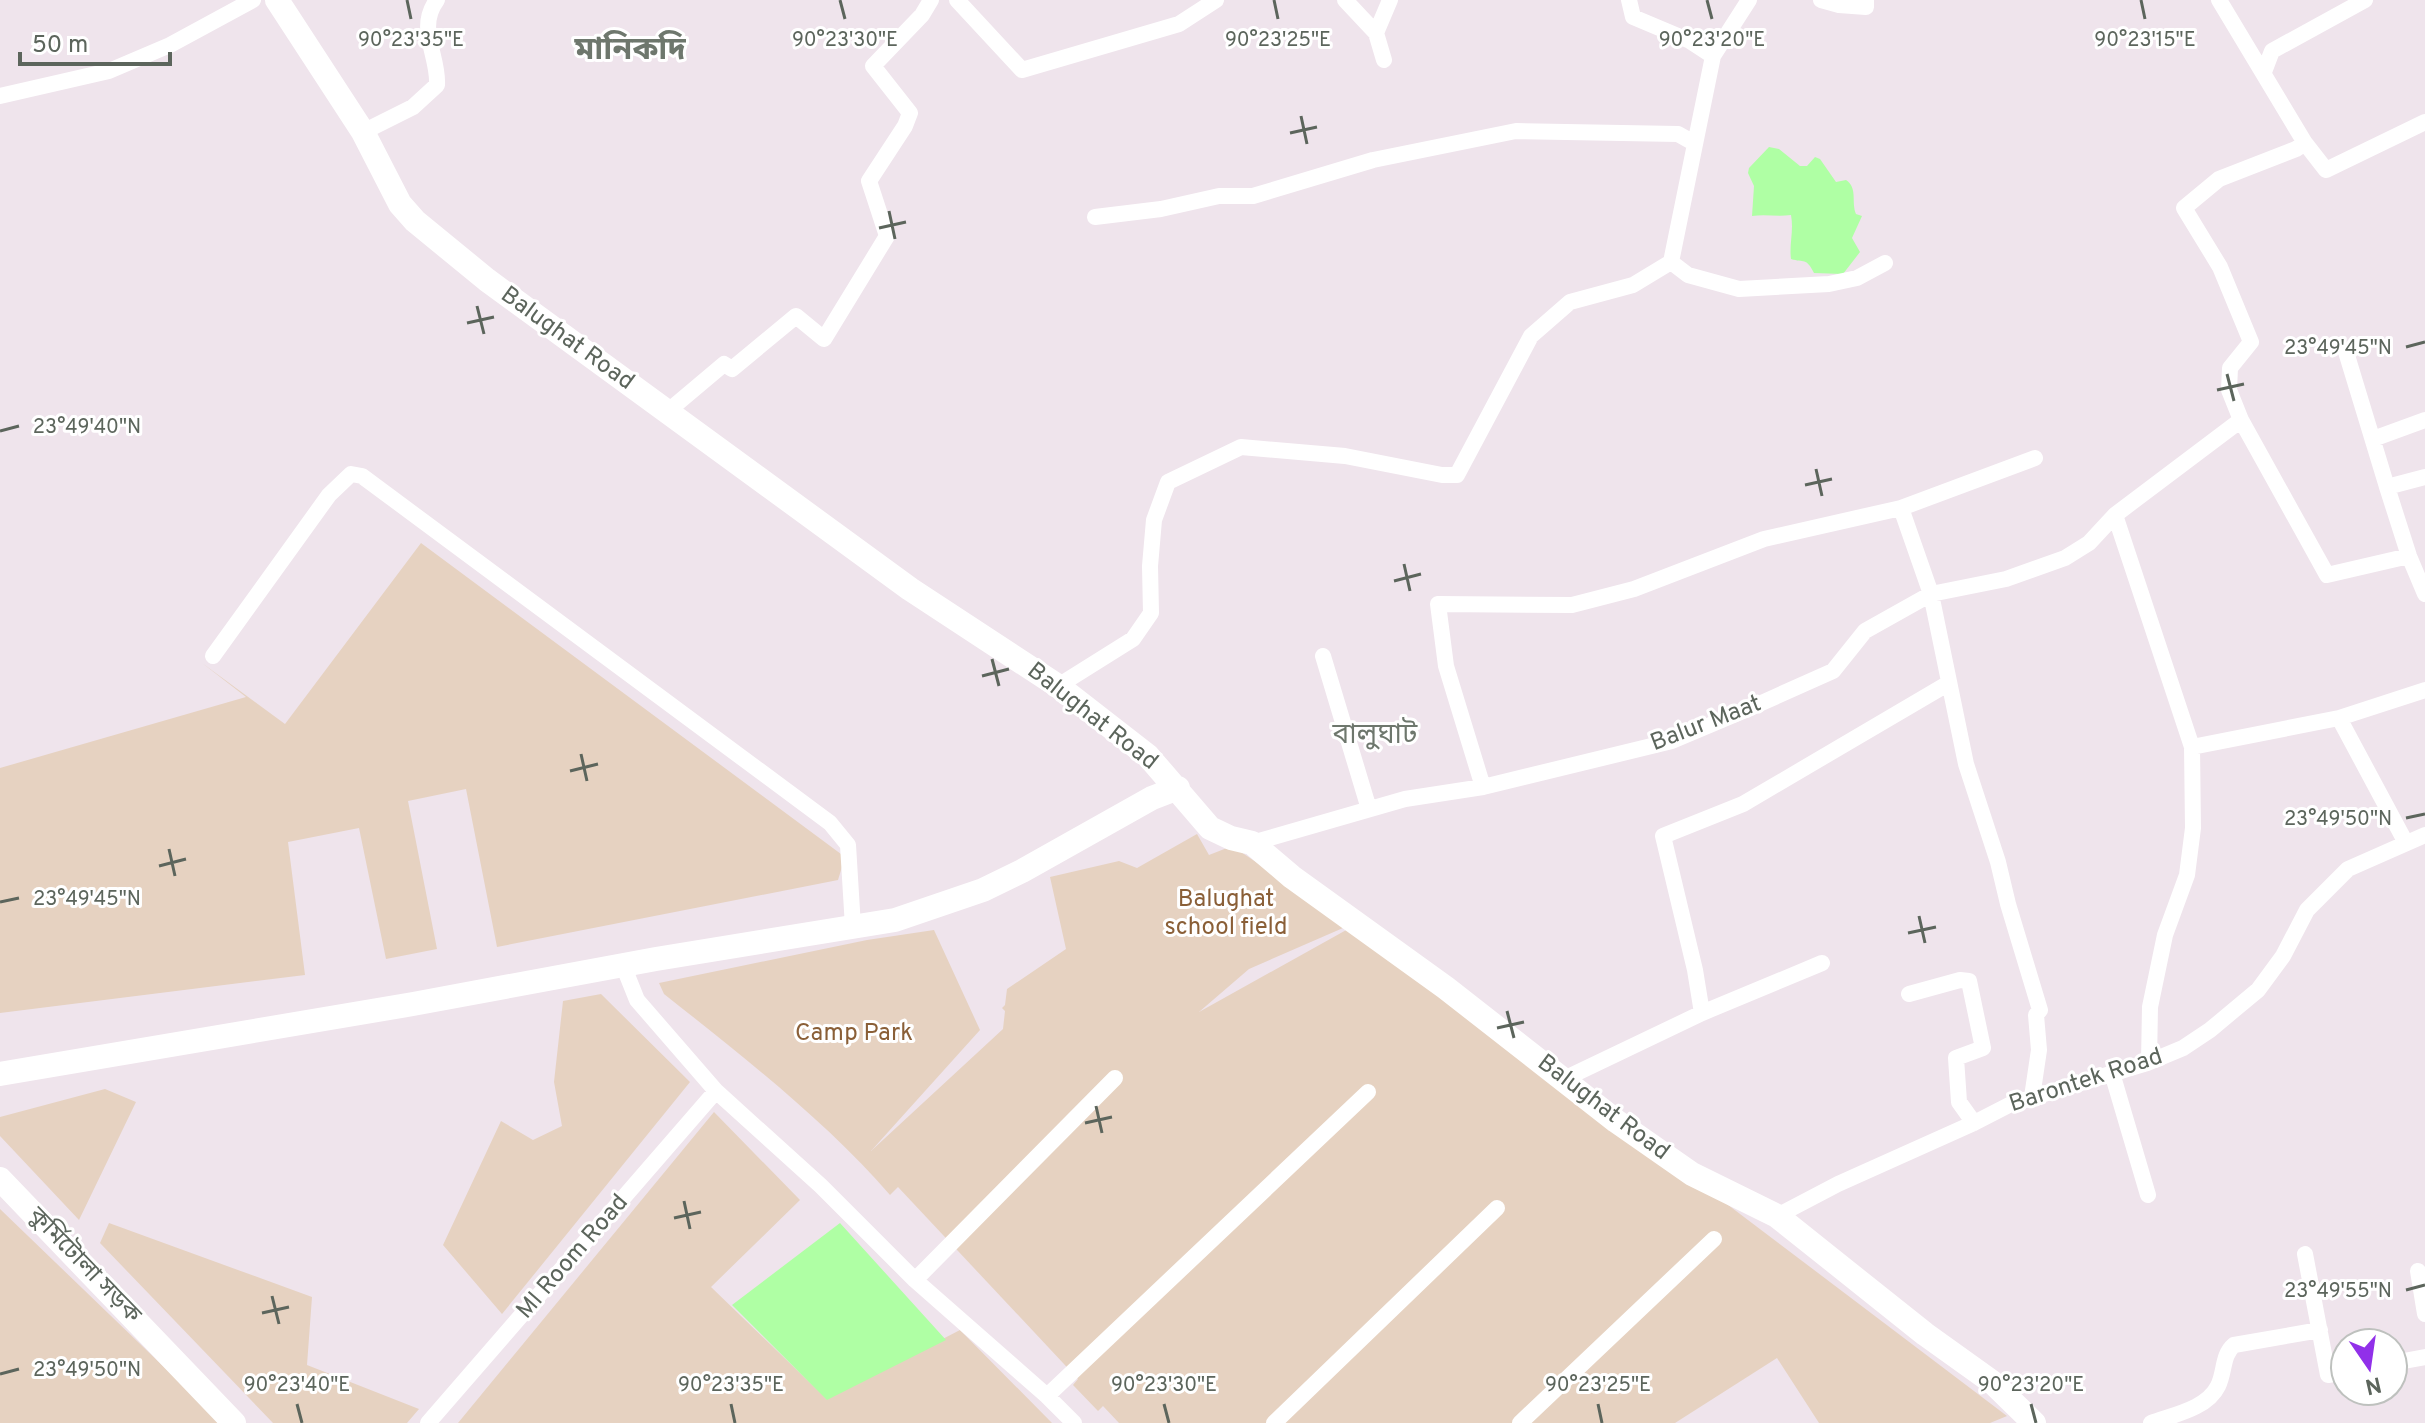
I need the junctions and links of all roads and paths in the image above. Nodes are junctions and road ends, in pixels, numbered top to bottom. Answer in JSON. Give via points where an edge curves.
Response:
{"nodes":[{"id":1,"x":253,"y":0,"type":"edge"},
{"id":2,"x":277,"y":0,"type":"edge"},
{"id":3,"x":437,"y":0,"type":"edge"},
{"id":4,"x":931,"y":0,"type":"edge"},
{"id":5,"x":957,"y":0,"type":"edge"},
{"id":6,"x":1216,"y":0,"type":"edge"},
{"id":7,"x":1345,"y":0,"type":"edge"},
{"id":8,"x":1390,"y":0,"type":"edge"},
{"id":9,"x":1629,"y":0,"type":"edge"},
{"id":10,"x":1749,"y":0,"type":"edge"},
{"id":11,"x":1821,"y":0,"type":"edge"},
{"id":12,"x":1866,"y":0,"type":"edge"},
{"id":13,"x":2219,"y":0,"type":"edge"},
{"id":14,"x":2365,"y":0,"type":"edge"},
{"id":15,"x":1376,"y":33,"type":"junction"},
{"id":16,"x":1713,"y":56,"type":"junction"},
{"id":17,"x":1384,"y":60,"type":"dead end"},
{"id":18,"x":2264,"y":72,"type":"junction"},
{"id":19,"x":0,"y":96,"type":"edge"},
{"id":20,"x":2425,"y":122,"type":"edge"},
{"id":21,"x":363,"y":132,"type":"junction"},
{"id":22,"x":1694,"y":143,"type":"junction"},
{"id":23,"x":2305,"y":143,"type":"junction"},
{"id":24,"x":1095,"y":217,"type":"dead end"},
{"id":25,"x":1671,"y":262,"type":"junction"},
{"id":26,"x":1885,"y":263,"type":"dead end"},
{"id":27,"x":2346,"y":352,"type":"dead end"},
{"id":28,"x":667,"y":412,"type":"junction"},
{"id":29,"x":2241,"y":420,"type":"junction"},
{"id":30,"x":2425,"y":420,"type":"edge"},
{"id":31,"x":2373,"y":439,"type":"junction"},
{"id":32,"x":2035,"y":458,"type":"dead end"},
{"id":33,"x":2425,"y":477,"type":"edge"},
{"id":34,"x":2387,"y":487,"type":"junction"},
{"id":35,"x":1901,"y":508,"type":"junction"},
{"id":36,"x":2115,"y":515,"type":"junction"},
{"id":37,"x":2409,"y":556,"type":"junction"},
{"id":38,"x":2423,"y":583,"type":"edge"},
{"id":39,"x":1931,"y":594,"type":"junction"},
{"id":40,"x":213,"y":656,"type":"dead end"},
{"id":41,"x":1323,"y":656,"type":"dead end"},
{"id":42,"x":1949,"y":683,"type":"junction"},
{"id":43,"x":1058,"y":686,"type":"junction"},
{"id":44,"x":2425,"y":690,"type":"edge"},
{"id":45,"x":2339,"y":718,"type":"junction"},
{"id":46,"x":2192,"y":747,"type":"junction"},
{"id":47,"x":1483,"y":787,"type":"junction"},
{"id":48,"x":1178,"y":788,"type":"junction"},
{"id":49,"x":1369,"y":809,"type":"junction"},
{"id":50,"x":2425,"y":835,"type":"edge"},
{"id":51,"x":1252,"y":843,"type":"junction"},
{"id":52,"x":2406,"y":843,"type":"junction"},
{"id":53,"x":853,"y":927,"type":"junction"},
{"id":54,"x":1822,"y":963,"type":"dead end"},
{"id":55,"x":623,"y":965,"type":"junction"},
{"id":56,"x":1909,"y":994,"type":"dead end"},
{"id":57,"x":1702,"y":1013,"type":"junction"},
{"id":58,"x":2149,"y":1062,"type":"junction"},
{"id":59,"x":2112,"y":1073,"type":"junction"},
{"id":60,"x":0,"y":1074,"type":"edge"},
{"id":61,"x":1115,"y":1078,"type":"dead end"},
{"id":62,"x":1564,"y":1079,"type":"junction"},
{"id":63,"x":716,"y":1091,"type":"junction"},
{"id":64,"x":1368,"y":1092,"type":"dead end"},
{"id":65,"x":2032,"y":1097,"type":"junction"},
{"id":66,"x":1974,"y":1123,"type":"junction"},
{"id":67,"x":0,"y":1179,"type":"edge"},
{"id":68,"x":2148,"y":1195,"type":"dead end"},
{"id":69,"x":1497,"y":1208,"type":"dead end"},
{"id":70,"x":1777,"y":1216,"type":"junction"},
{"id":71,"x":1714,"y":1239,"type":"dead end"},
{"id":72,"x":2305,"y":1254,"type":"dead end"},
{"id":73,"x":2418,"y":1271,"type":"dead end"},
{"id":74,"x":915,"y":1280,"type":"junction"},
{"id":75,"x":2425,"y":1314,"type":"edge"},
{"id":76,"x":2320,"y":1330,"type":"junction"},
{"id":77,"x":2329,"y":1375,"type":"edge"},
{"id":78,"x":1047,"y":1396,"type":"junction"},
{"id":79,"x":234,"y":1423,"type":"edge"},
{"id":80,"x":428,"y":1423,"type":"edge"},
{"id":81,"x":1074,"y":1423,"type":"edge"},
{"id":82,"x":1274,"y":1423,"type":"edge"},
{"id":83,"x":1520,"y":1423,"type":"edge"},
{"id":84,"x":2034,"y":1423,"type":"edge"},
{"id":85,"x":2151,"y":1423,"type":"edge"}],
"edges":[{"from":1,"to":19,"type":"street","via":[[109,71]]},
{"from":2,"to":21,"type":"street","name":"Balughat Road"},
{"from":3,"to":21,"type":"street","via":[[428,20],[437,85],[413,107]]},
{"from":4,"to":28,"type":"street","via":[[873,66],[910,113],[869,181],[887,236],[824,339],[796,316],[732,369],[724,364]]},
{"from":5,"to":6,"type":"street","via":[[1022,70],[1179,24]]},
{"from":7,"to":15,"type":"street"},
{"from":8,"to":15,"type":"street"},
{"from":9,"to":16,"type":"street","via":[[1633,17]]},
{"from":10,"to":16,"type":"street"},
{"from":11,"to":12,"type":"street","via":[[1859,8],[1866,7]]},
{"from":13,"to":18,"type":"street"},
{"from":14,"to":18,"type":"street","via":[[2272,51]]},
{"from":15,"to":17,"type":"street"},
{"from":16,"to":22,"type":"street"},
{"from":18,"to":23,"type":"street"},
{"from":20,"to":23,"type":"street","via":[[2326,170]]},
{"from":21,"to":28,"type":"street","name":"Balughat Road","via":[[391,189],[415,221]]},
{"from":22,"to":24,"type":"street","via":[[1678,134],[1516,131],[1373,160],[1253,196],[1219,196]]},
{"from":22,"to":25,"type":"street"},
{"from":23,"to":29,"type":"street","via":[[2219,179],[2184,208],[2220,267],[2251,342],[2230,368],[2229,390]]},
{"from":25,"to":26,"type":"street","via":[[1688,275],[1739,289],[1829,284],[1857,278]]},
{"from":25,"to":43,"type":"street","via":[[1633,285],[1570,302],[1531,336],[1457,475],[1345,456],[1241,447],[1168,482],[1154,520],[1151,613],[1133,639]]},
{"from":27,"to":31,"type":"street"},
{"from":28,"to":43,"type":"street","name":"Balughat Road","via":[[910,589]]},
{"from":29,"to":36,"type":"street","name":"Balur Maat"},
{"from":29,"to":37,"type":"street","via":[[2327,575]]},
{"from":30,"to":31,"type":"street"},
{"from":31,"to":34,"type":"street"},
{"from":32,"to":35,"type":"street"},
{"from":33,"to":34,"type":"street"},
{"from":34,"to":37,"type":"street"},
{"from":35,"to":39,"type":"street"},
{"from":35,"to":47,"type":"street","via":[[1764,539],[1634,589],[1572,605],[1438,604],[1446,666]]},
{"from":36,"to":39,"type":"street","name":"Balur Maat","via":[[2089,543],[2065,558],[2006,579]]},
{"from":36,"to":46,"type":"street"},
{"from":37,"to":38,"type":"street"},
{"from":39,"to":42,"type":"street"},
{"from":39,"to":47,"type":"street","name":"Balur Maat","via":[[1865,631],[1833,671],[1748,709],[1672,741]]},
{"from":40,"to":53,"type":"street","via":[[329,495],[351,474],[362,476],[830,823],[848,845]]},
{"from":41,"to":49,"type":"street"},
{"from":42,"to":57,"type":"street","via":[[1743,804],[1661,838]]},
{"from":42,"to":65,"type":"street","via":[[1966,764],[2040,1010]]},
{"from":43,"to":48,"type":"street","name":"Balughat Road","via":[[1148,756]]},
{"from":44,"to":45,"type":"street"},
{"from":45,"to":46,"type":"street"},
{"from":45,"to":52,"type":"street"},
{"from":46,"to":58,"type":"street","via":[[2193,828],[2187,875],[2165,935],[2150,1007]]},
{"from":47,"to":49,"type":"street","name":"Balur Maat"},
{"from":48,"to":51,"type":"street","name":"Balughat Road","via":[[1210,828]]},
{"from":48,"to":53,"type":"street","via":[[983,890],[895,920]]},
{"from":49,"to":51,"type":"street","name":"Balur Maat"},
{"from":50,"to":52,"type":"street","name":"Barontek Road"},
{"from":51,"to":62,"type":"street","name":"Balughat Road"},
{"from":52,"to":58,"type":"street","name":"Barontek Road","via":[[2348,869],[2307,910],[2258,990],[2183,1048]]},
{"from":53,"to":55,"type":"street"},
{"from":54,"to":57,"type":"street"},
{"from":55,"to":60,"type":"street"},
{"from":55,"to":63,"type":"street","via":[[637,1000]]},
{"from":56,"to":66,"type":"street","via":[[1969,981],[1983,1048],[1956,1058],[1959,1102]]},
{"from":57,"to":62,"type":"street"},
{"from":58,"to":59,"type":"street","name":"Barontek Road"},
{"from":59,"to":65,"type":"street","name":"Barontek Road"},
{"from":59,"to":68,"type":"street"},
{"from":61,"to":74,"type":"street"},
{"from":62,"to":70,"type":"street","name":"Balughat Road","via":[[1692,1174]]},
{"from":63,"to":74,"type":"street"},
{"from":63,"to":80,"type":"street","name":"MI Room Road"},
{"from":64,"to":78,"type":"street"},
{"from":65,"to":66,"type":"street","name":"Barontek Road"},
{"from":66,"to":70,"type":"street","name":"Barontek Road"},
{"from":67,"to":79,"type":"street","name":"কুর্মিটোলা সড়ক"},
{"from":69,"to":82,"type":"street"},
{"from":70,"to":84,"type":"street","name":"Balughat Road","via":[[1992,1382]]},
{"from":71,"to":83,"type":"street"},
{"from":72,"to":76,"type":"street"},
{"from":73,"to":75,"type":"street"},
{"from":74,"to":78,"type":"street"},
{"from":76,"to":77,"type":"street"},
{"from":76,"to":85,"type":"street","via":[[2234,1345],[2227,1351],[2217,1389],[2197,1406]]},
{"from":78,"to":81,"type":"street"}]}
